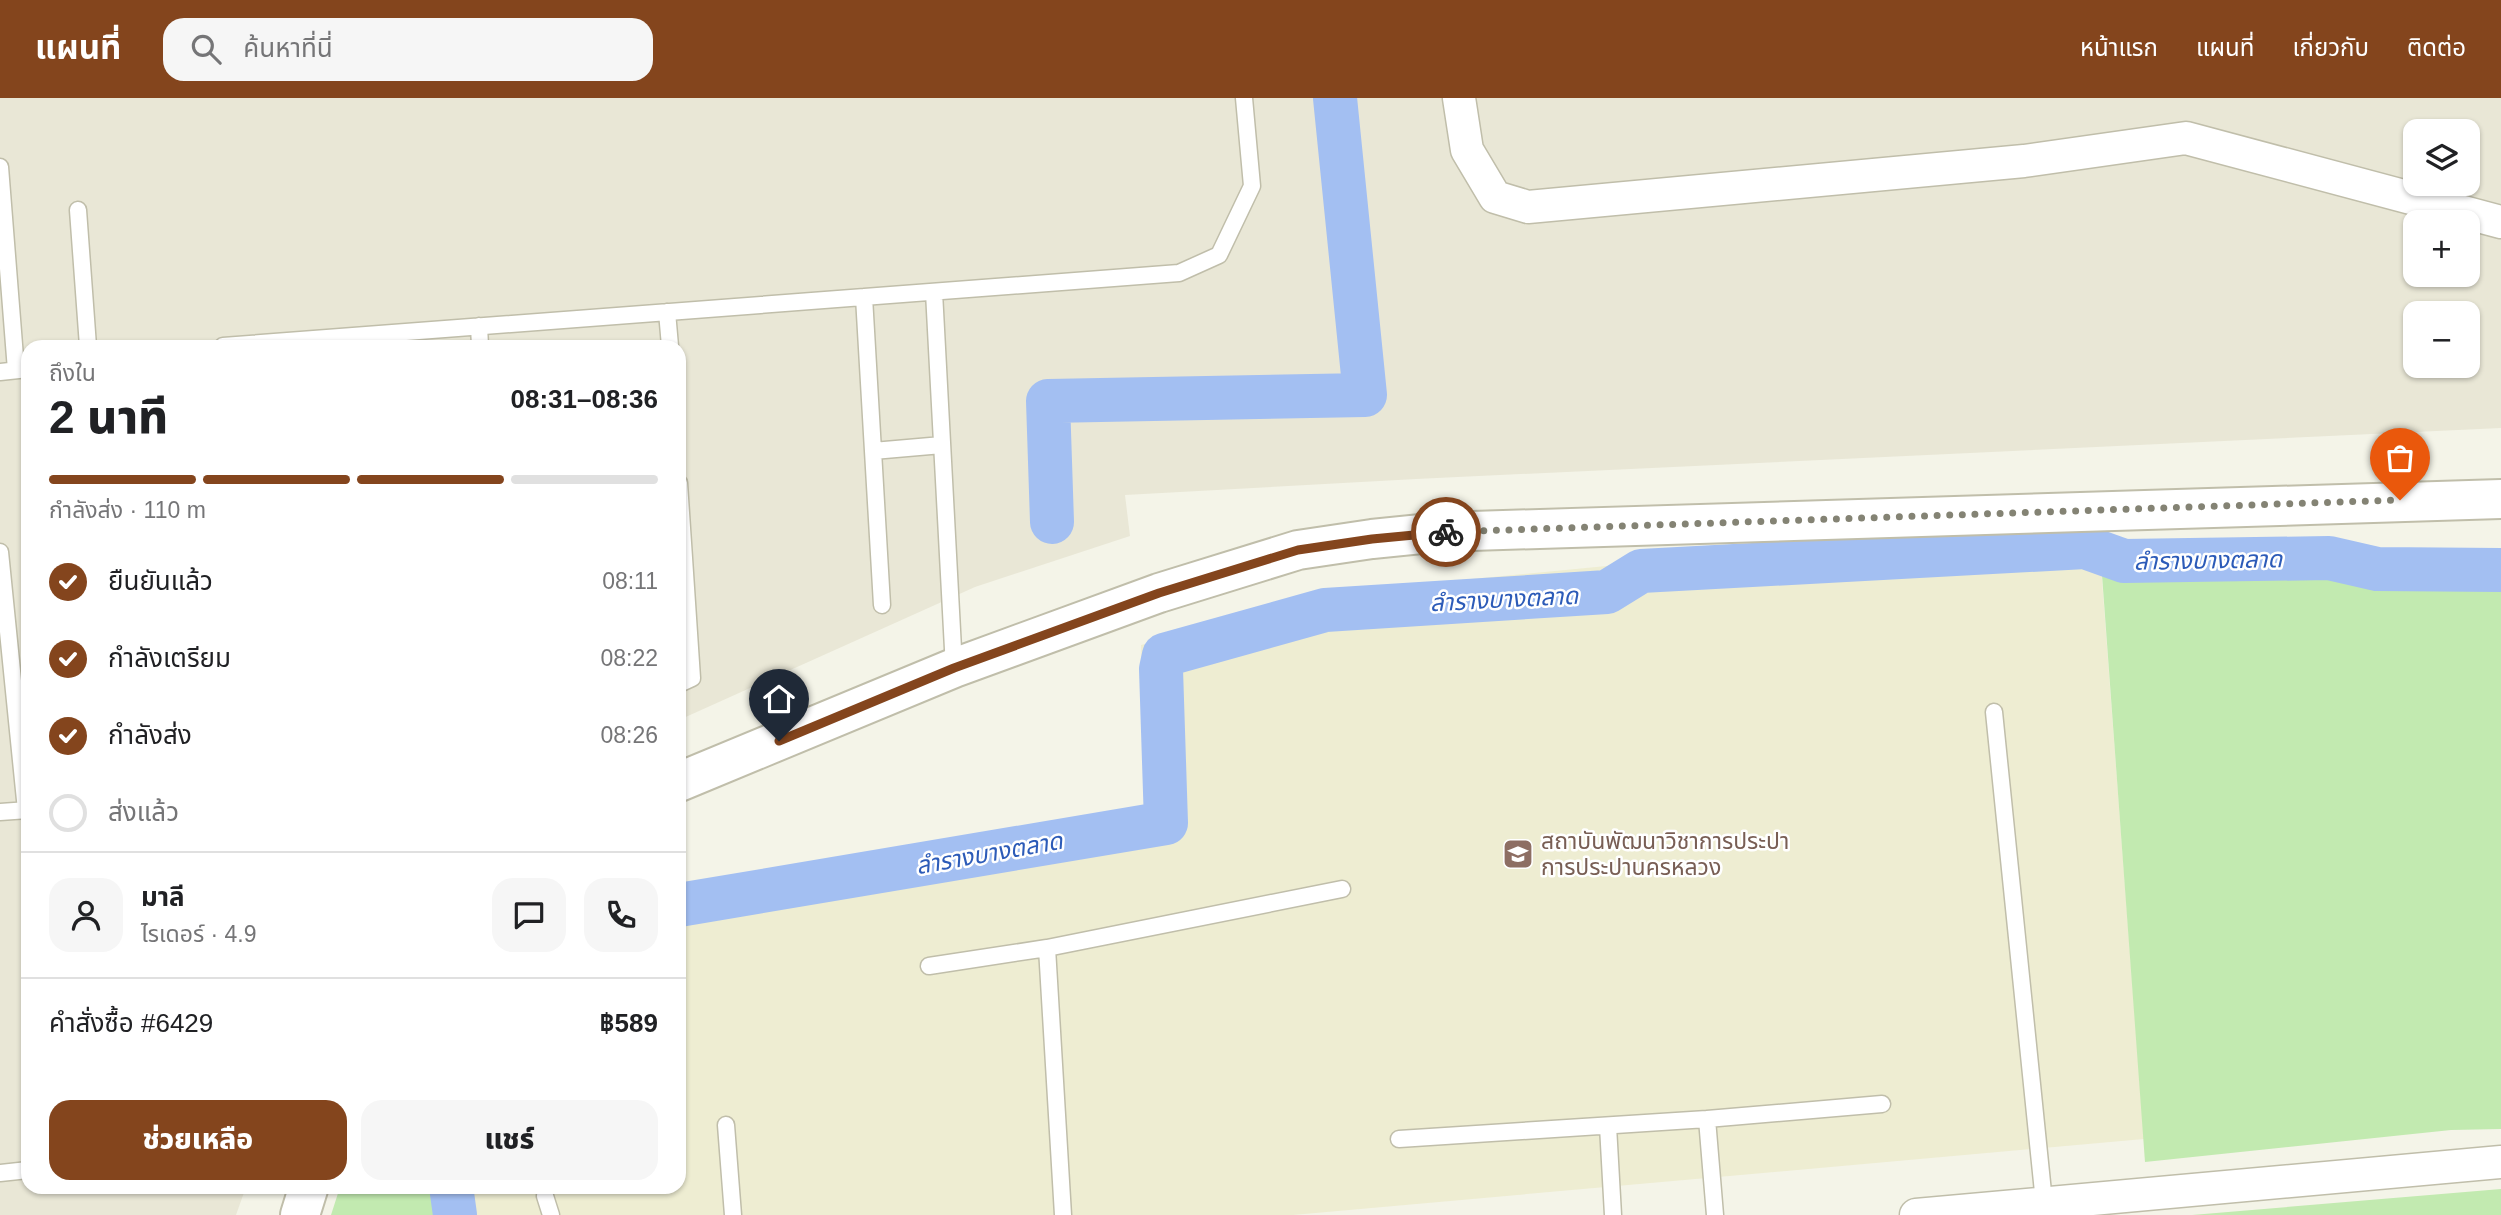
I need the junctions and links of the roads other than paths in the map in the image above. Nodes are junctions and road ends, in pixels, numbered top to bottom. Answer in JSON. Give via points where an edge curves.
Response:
{"nodes":[{"id":1,"x":1244,"y":98,"type":"edge"},
{"id":2,"x":1459,"y":98,"type":"edge"},
{"id":3,"x":0,"y":167,"type":"edge"},
{"id":4,"x":78,"y":210,"type":"dead end"},
{"id":5,"x":2501,"y":222,"type":"edge"},
{"id":6,"x":934,"y":292,"type":"junction"},
{"id":7,"x":864,"y":297,"type":"junction"},
{"id":8,"x":667,"y":312,"type":"junction"},
{"id":9,"x":479,"y":326,"type":"junction"},
{"id":10,"x":88,"y":340,"type":"edge"},
{"id":11,"x":362,"y":340,"type":"edge"},
{"id":12,"x":480,"y":340,"type":"edge"},
{"id":13,"x":669,"y":340,"type":"edge"},
{"id":14,"x":15,"y":370,"type":"edge"},
{"id":15,"x":942,"y":444,"type":"junction"},
{"id":16,"x":873,"y":451,"type":"junction"},
{"id":17,"x":2501,"y":499,"type":"edge"},
{"id":18,"x":0,"y":552,"type":"edge"},
{"id":19,"x":686,"y":588,"type":"edge"},
{"id":20,"x":881,"y":605,"type":"dead end"},
{"id":21,"x":3,"y":607,"type":"edge"},
{"id":22,"x":954,"y":668,"type":"junction"},
{"id":23,"x":686,"y":681,"type":"edge"},
{"id":24,"x":1994,"y":712,"type":"dead end"},
{"id":25,"x":21,"y":759,"type":"edge"},
{"id":26,"x":686,"y":779,"type":"edge"},
{"id":27,"x":21,"y":810,"type":"edge"},
{"id":28,"x":0,"y":812,"type":"edge"},
{"id":29,"x":1342,"y":889,"type":"dead end"},
{"id":30,"x":1047,"y":948,"type":"junction"},
{"id":31,"x":929,"y":966,"type":"dead end"},
{"id":32,"x":1882,"y":1104,"type":"dead end"},
{"id":33,"x":1707,"y":1119,"type":"junction"},
{"id":34,"x":726,"y":1125,"type":"dead end"},
{"id":35,"x":1608,"y":1126,"type":"junction"},
{"id":36,"x":1399,"y":1139,"type":"dead end"},
{"id":37,"x":2501,"y":1162,"type":"edge"},
{"id":38,"x":21,"y":1171,"type":"edge"},
{"id":39,"x":0,"y":1174,"type":"edge"},
{"id":40,"x":307,"y":1194,"type":"edge"},
{"id":41,"x":545,"y":1196,"type":"dead end"},
{"id":42,"x":2044,"y":1202,"type":"junction"},
{"id":43,"x":300,"y":1215,"type":"edge"},
{"id":44,"x":551,"y":1215,"type":"edge"},
{"id":45,"x":733,"y":1215,"type":"edge"},
{"id":46,"x":1063,"y":1215,"type":"edge"},
{"id":47,"x":1613,"y":1215,"type":"edge"},
{"id":48,"x":1714,"y":1215,"type":"edge"},
{"id":49,"x":1916,"y":1215,"type":"edge"}],
"edges":[{"from":1,"to":6,"type":"lane","via":[[1252,186],[1219,255],[1179,274]]},
{"from":2,"to":5,"type":"street","via":[[1467,150],[1495,197],[1528,207],[2024,161],[2186,138]]},
{"from":3,"to":14,"type":"lane"},
{"from":4,"to":10,"type":"lane"},
{"from":6,"to":7,"type":"lane"},
{"from":6,"to":15,"type":"lane"},
{"from":7,"to":8,"type":"lane"},
{"from":7,"to":16,"type":"lane"},
{"from":8,"to":9,"type":"lane"},
{"from":8,"to":13,"type":"lane"},
{"from":9,"to":11,"type":"lane"},
{"from":9,"to":12,"type":"lane"},
{"from":15,"to":16,"type":"lane"},
{"from":15,"to":22,"type":"lane"},
{"from":16,"to":20,"type":"lane"},
{"from":17,"to":22,"type":"street","via":[[1569,527],[1372,539],[1273,557]]},
{"from":18,"to":21,"type":"lane"},
{"from":19,"to":23,"type":"lane","via":[[692,678]]},
{"from":21,"to":25,"type":"lane"},
{"from":22,"to":26,"type":"street"},
{"from":24,"to":42,"type":"lane"},
{"from":27,"to":28,"type":"lane"},
{"from":29,"to":30,"type":"lane"},
{"from":30,"to":31,"type":"lane"},
{"from":30,"to":46,"type":"lane"},
{"from":32,"to":33,"type":"lane"},
{"from":33,"to":35,"type":"lane"},
{"from":33,"to":48,"type":"lane"},
{"from":34,"to":45,"type":"lane"},
{"from":35,"to":36,"type":"lane"},
{"from":35,"to":47,"type":"lane"},
{"from":37,"to":42,"type":"street"},
{"from":38,"to":39,"type":"lane"},
{"from":40,"to":43,"type":"street"},
{"from":41,"to":44,"type":"lane"},
{"from":42,"to":49,"type":"street"}]}
